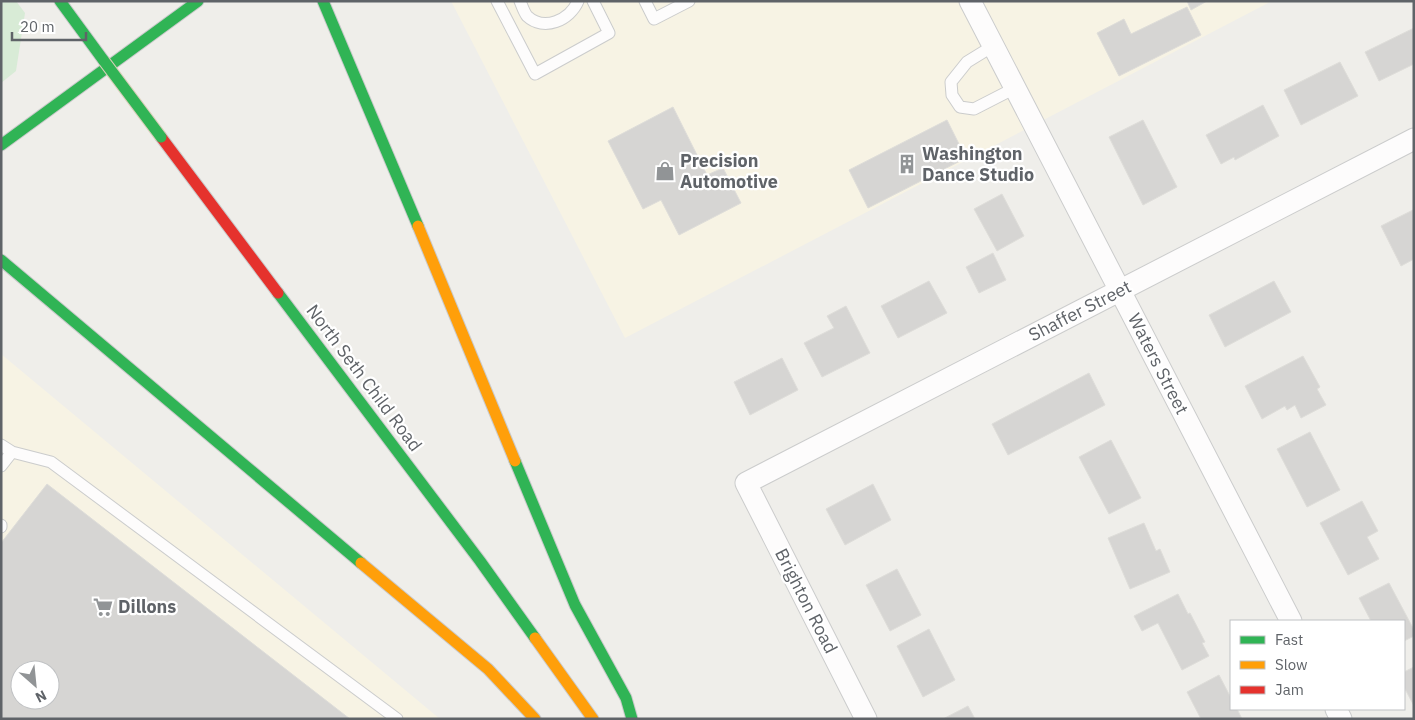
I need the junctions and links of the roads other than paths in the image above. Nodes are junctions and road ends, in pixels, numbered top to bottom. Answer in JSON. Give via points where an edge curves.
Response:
{"nodes":[{"id":1,"x":60,"y":1,"type":"edge"},
{"id":2,"x":198,"y":1,"type":"edge"},
{"id":3,"x":322,"y":1,"type":"edge"},
{"id":4,"x":497,"y":1,"type":"edge"},
{"id":5,"x":520,"y":1,"type":"edge"},
{"id":6,"x":578,"y":1,"type":"edge"},
{"id":7,"x":593,"y":1,"type":"edge"},
{"id":8,"x":646,"y":1,"type":"edge"},
{"id":9,"x":689,"y":1,"type":"edge"},
{"id":10,"x":970,"y":1,"type":"edge"},
{"id":11,"x":993,"y":46,"type":"junction"},
{"id":12,"x":1015,"y":88,"type":"junction"},
{"id":13,"x":1414,"y":139,"type":"edge"},
{"id":14,"x":1,"y":145,"type":"edge"},
{"id":15,"x":1,"y":260,"type":"edge"},
{"id":16,"x":1120,"y":291,"type":"junction"},
{"id":17,"x":1,"y":445,"type":"edge"},
{"id":18,"x":12,"y":452,"type":"junction"},
{"id":19,"x":1,"y":466,"type":"edge"},
{"id":20,"x":746,"y":483,"type":"joint"},
{"id":21,"x":1290,"y":620,"type":"edge"},
{"id":22,"x":397,"y":719,"type":"edge"},
{"id":23,"x":535,"y":719,"type":"edge"},
{"id":24,"x":593,"y":719,"type":"edge"},
{"id":25,"x":632,"y":719,"type":"edge"},
{"id":26,"x":866,"y":719,"type":"edge"}],
"edges":[{"from":1,"to":24,"type":"main road","name":"North Seth Child Road","bridge":true,"via":[[474,554]]},
{"from":2,"to":14,"type":"main road"},
{"from":3,"to":25,"type":"main road","via":[[575,605],[626,698]]},
{"from":4,"to":7,"type":"lane","via":[[535,74],[609,33]]},
{"from":5,"to":6,"type":"lane","via":[[527,16],[550,24],[563,19],[575,9]]},
{"from":8,"to":9,"type":"lane","via":[[654,19]]},
{"from":10,"to":11,"type":"street","name":"Waters Street"},
{"from":11,"to":12,"type":"street","name":"Waters Street"},
{"from":11,"to":12,"type":"lane","via":[[967,62],[951,82],[952,95],[960,108],[974,108]]},
{"from":12,"to":16,"type":"street","name":"Waters Street"},
{"from":13,"to":16,"type":"street","name":"Shaffer Street"},
{"from":15,"to":23,"type":"main road","via":[[488,669]]},
{"from":16,"to":20,"type":"street","name":"Shaffer Street"},
{"from":16,"to":21,"type":"street","name":"Waters Street"},
{"from":17,"to":18,"type":"lane"},
{"from":18,"to":19,"type":"lane"},
{"from":18,"to":22,"type":"lane","via":[[51,462]]},
{"from":20,"to":26,"type":"street","name":"Brighton Road"}]}
